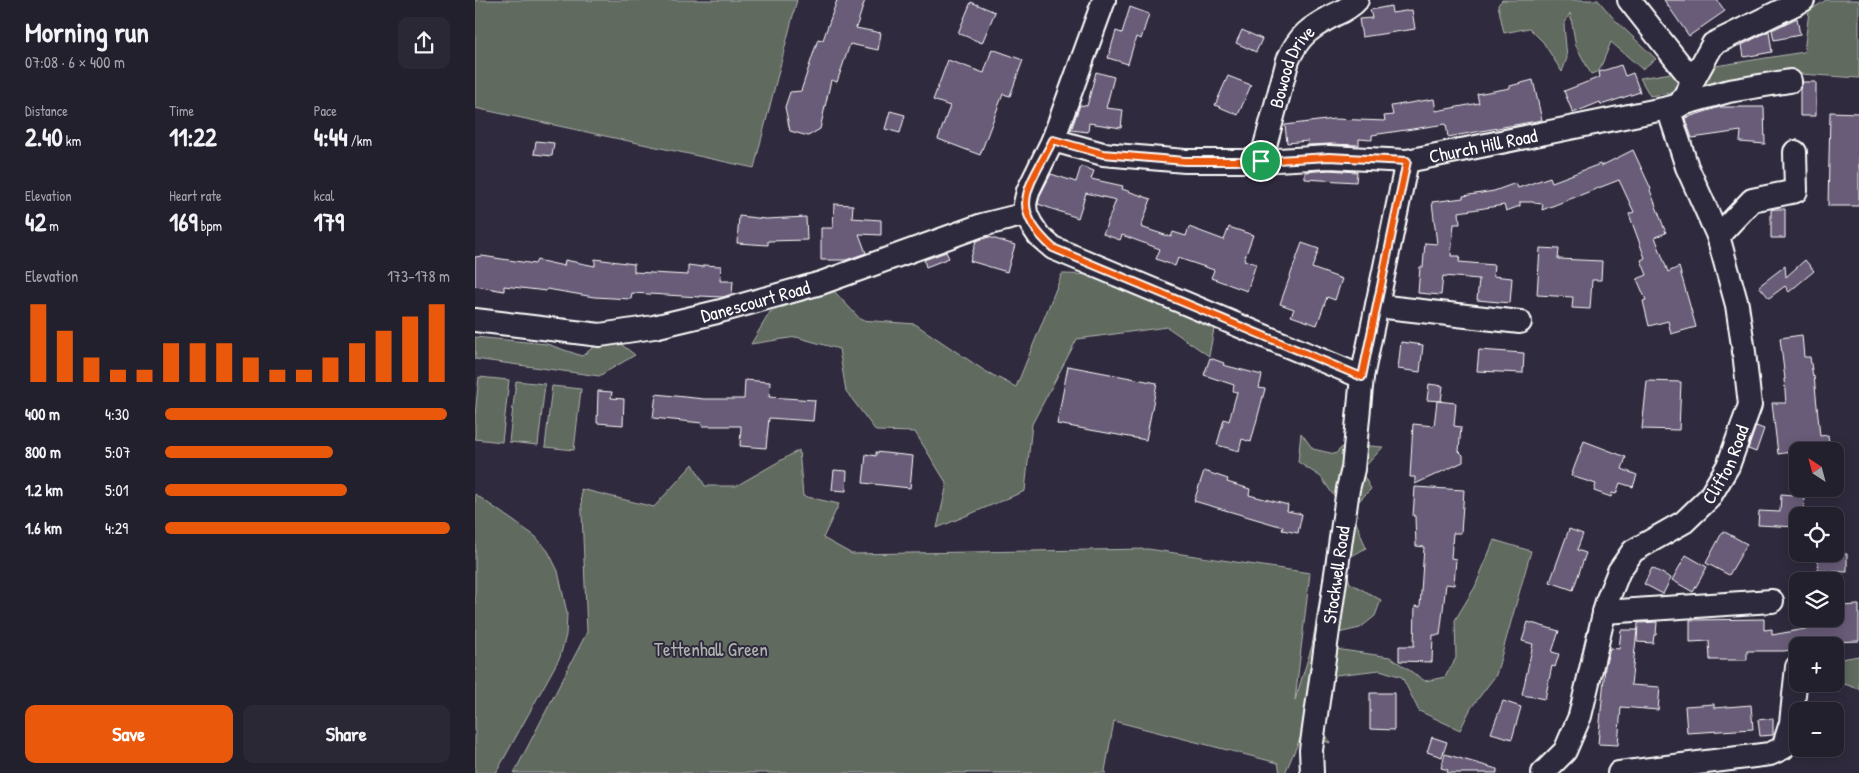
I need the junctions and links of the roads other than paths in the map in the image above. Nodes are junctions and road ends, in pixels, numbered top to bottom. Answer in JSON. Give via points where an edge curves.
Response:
{"nodes":[{"id":1,"x":1104,"y":0,"type":"edge"},
{"id":2,"x":1357,"y":0,"type":"edge"},
{"id":3,"x":1629,"y":0,"type":"edge"},
{"id":4,"x":1803,"y":0,"type":"edge"},
{"id":5,"x":1693,"y":81,"type":"junction"},
{"id":6,"x":1790,"y":81,"type":"dead end"},
{"id":7,"x":1674,"y":107,"type":"junction"},
{"id":8,"x":1053,"y":140,"type":"junction"},
{"id":9,"x":1795,"y":152,"type":"dead end"},
{"id":10,"x":1261,"y":161,"type":"junction"},
{"id":11,"x":1407,"y":161,"type":"junction"},
{"id":12,"x":1026,"y":214,"type":"junction"},
{"id":13,"x":1718,"y":236,"type":"junction"},
{"id":14,"x":1377,"y":306,"type":"junction"},
{"id":15,"x":475,"y":320,"type":"edge"},
{"id":16,"x":1520,"y":322,"type":"dead end"},
{"id":17,"x":1362,"y":377,"type":"junction"},
{"id":18,"x":1772,"y":601,"type":"dead end"},
{"id":19,"x":1604,"y":612,"type":"junction"},
{"id":20,"x":1794,"y":692,"type":"edge"},
{"id":21,"x":1312,"y":773,"type":"edge"},
{"id":22,"x":1543,"y":773,"type":"edge"},
{"id":23,"x":1619,"y":773,"type":"edge"}],
"edges":[{"from":1,"to":8,"type":"street"},
{"from":2,"to":10,"type":"street","name":"Bowood Drive","via":[[1305,33],[1295,45]]},
{"from":3,"to":5,"type":"street"},
{"from":4,"to":5,"type":"street","via":[[1713,44]]},
{"from":5,"to":7,"type":"street"},
{"from":6,"to":7,"type":"street","name":"Church Hill Road","via":[[1729,91]]},
{"from":7,"to":11,"type":"street","name":"Church Hill Road"},
{"from":7,"to":13,"type":"street","name":"Clifton Road","via":[[1687,167]]},
{"from":8,"to":10,"type":"street","name":"Church Hill Road","via":[[1103,154],[1185,161]]},
{"from":8,"to":12,"type":"street","via":[[1028,190]]},
{"from":9,"to":13,"type":"street","via":[[1796,192],[1752,200]]},
{"from":10,"to":11,"type":"street","name":"Church Hill Road","via":[[1329,157]]},
{"from":11,"to":14,"type":"street","name":"Stockwell Road"},
{"from":12,"to":15,"type":"street","name":"Danescourt Road","via":[[982,225],[821,283],[654,328],[600,335]]},
{"from":12,"to":17,"type":"street","via":[[1039,236],[1053,248]]},
{"from":13,"to":19,"type":"street","name":"Clifton Road","via":[[1737,305],[1749,405],[1728,466],[1709,498],[1684,522],[1633,551],[1619,571]]},
{"from":14,"to":16,"type":"street"},
{"from":14,"to":17,"type":"street","name":"Stockwell Road"},
{"from":17,"to":21,"type":"street","name":"Stockwell Road","via":[[1353,469],[1311,750]]},
{"from":18,"to":19,"type":"street"},
{"from":19,"to":22,"type":"street","name":"Clifton Road","via":[[1580,716],[1565,751]]},
{"from":20,"to":23,"type":"street","via":[[1791,723],[1783,748],[1770,754]]}]}
